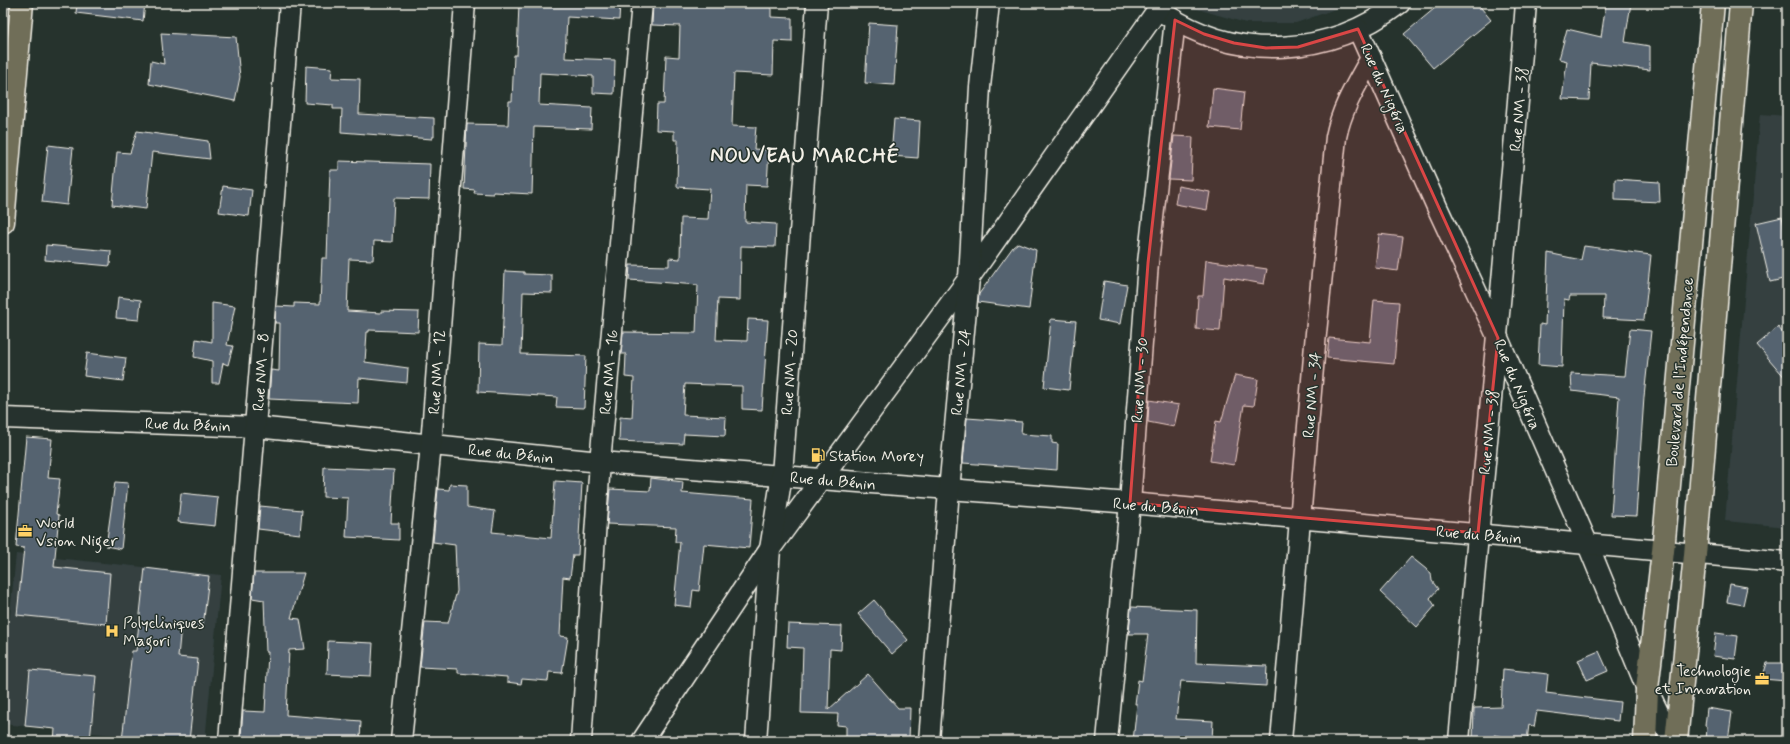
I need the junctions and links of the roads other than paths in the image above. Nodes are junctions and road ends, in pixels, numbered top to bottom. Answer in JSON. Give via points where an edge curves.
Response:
{"nodes":[{"id":1,"x":22,"y":3,"type":"edge"},
{"id":2,"x":290,"y":3,"type":"edge"},
{"id":3,"x":466,"y":3,"type":"edge"},
{"id":4,"x":642,"y":3,"type":"edge"},
{"id":5,"x":817,"y":3,"type":"edge"},
{"id":6,"x":989,"y":3,"type":"edge"},
{"id":7,"x":1400,"y":3,"type":"edge"},
{"id":8,"x":1526,"y":3,"type":"edge"},
{"id":9,"x":1713,"y":3,"type":"edge"},
{"id":10,"x":1741,"y":3,"type":"edge"},
{"id":11,"x":1155,"y":6,"type":"edge"},
{"id":12,"x":1175,"y":20,"type":"junction"},
{"id":13,"x":1358,"y":29,"type":"junction"},
{"id":14,"x":1371,"y":58,"type":"junction"},
{"id":15,"x":3,"y":222,"type":"edge"},
{"id":16,"x":969,"y":278,"type":"junction"},
{"id":17,"x":1498,"y":338,"type":"junction"},
{"id":18,"x":3,"y":418,"type":"edge"},
{"id":19,"x":256,"y":427,"type":"junction"},
{"id":20,"x":431,"y":445,"type":"junction"},
{"id":21,"x":600,"y":462,"type":"junction"},
{"id":22,"x":782,"y":475,"type":"junction"},
{"id":23,"x":822,"y":479,"type":"junction"},
{"id":24,"x":949,"y":490,"type":"junction"},
{"id":25,"x":1130,"y":503,"type":"junction"},
{"id":26,"x":1300,"y":518,"type":"junction"},
{"id":27,"x":1478,"y":533,"type":"junction"},
{"id":28,"x":1588,"y":544,"type":"junction"},
{"id":29,"x":770,"y":549,"type":"junction"},
{"id":30,"x":1663,"y":551,"type":"junction"},
{"id":31,"x":1695,"y":555,"type":"junction"},
{"id":32,"x":1787,"y":562,"type":"edge"},
{"id":33,"x":1647,"y":689,"type":"junction"},
{"id":34,"x":229,"y":741,"type":"edge"},
{"id":35,"x":401,"y":741,"type":"edge"},
{"id":36,"x":581,"y":741,"type":"edge"},
{"id":37,"x":642,"y":741,"type":"edge"},
{"id":38,"x":756,"y":741,"type":"edge"},
{"id":39,"x":929,"y":741,"type":"edge"},
{"id":40,"x":1107,"y":741,"type":"edge"},
{"id":41,"x":1281,"y":741,"type":"edge"},
{"id":42,"x":1459,"y":741,"type":"edge"},
{"id":43,"x":1645,"y":741,"type":"edge"},
{"id":44,"x":1672,"y":741,"type":"edge"},
{"id":45,"x":1676,"y":741,"type":"edge"}],
"edges":[{"from":1,"to":15,"type":"main road"},
{"from":2,"to":19,"type":"street","name":"Rue NM - 8"},
{"from":3,"to":20,"type":"street","name":"Rue NM - 12"},
{"from":4,"to":21,"type":"street","name":"Rue NM - 16"},
{"from":5,"to":22,"type":"street","name":"Rue NM - 20"},
{"from":6,"to":16,"type":"street","name":"Rue NM - 24","via":[[980,87]]},
{"from":7,"to":13,"type":"street","via":[[1380,18]]},
{"from":8,"to":17,"type":"street","name":"Rue NM - 38"},
{"from":9,"to":30,"type":"main road","name":"Boulevard de l'Indépendance"},
{"from":10,"to":31,"type":"main road","name":"Boulevard de l'Indépendance"},
{"from":11,"to":12,"type":"street"},
{"from":11,"to":16,"type":"street"},
{"from":12,"to":13,"type":"street","via":[[1211,36],[1266,48],[1298,47],[1329,40]]},
{"from":12,"to":25,"type":"street","name":"Rue NM - 30","via":[[1148,263]]},
{"from":13,"to":14,"type":"street","name":"Rue du Nigéria"},
{"from":14,"to":17,"type":"street","name":"Rue du Nigéria"},
{"from":14,"to":26,"type":"street","name":"Rue NM - 34","via":[[1347,101],[1336,136]]},
{"from":16,"to":23,"type":"street"},
{"from":16,"to":24,"type":"street","name":"Rue NM - 24"},
{"from":17,"to":27,"type":"street","name":"Rue NM - 38"},
{"from":17,"to":28,"type":"street","name":"Rue du Nigéria"},
{"from":18,"to":19,"type":"street","name":"Rue du Bénin"},
{"from":19,"to":20,"type":"street","name":"Rue du Bénin"},
{"from":19,"to":34,"type":"street","name":"Rue NM - 8"},
{"from":20,"to":21,"type":"street","name":"Rue du Bénin"},
{"from":20,"to":35,"type":"street","name":"Rue NM - 12"},
{"from":21,"to":22,"type":"street","name":"Rue du Bénin"},
{"from":21,"to":36,"type":"street","name":"Rue NM - 16"},
{"from":22,"to":23,"type":"street","name":"Rue du Bénin"},
{"from":22,"to":29,"type":"street","name":"Rue NM - 20"},
{"from":23,"to":24,"type":"street","name":"Rue du Bénin"},
{"from":23,"to":29,"type":"street"},
{"from":24,"to":25,"type":"street","name":"Rue du Bénin"},
{"from":24,"to":39,"type":"street","name":"Rue NM - 24"},
{"from":25,"to":26,"type":"street","name":"Rue du Bénin"},
{"from":25,"to":40,"type":"street","name":"Rue NM - 30"},
{"from":26,"to":27,"type":"street","name":"Rue du Bénin"},
{"from":26,"to":41,"type":"street","name":"Rue NM - 34"},
{"from":27,"to":28,"type":"street","name":"Rue du Bénin"},
{"from":27,"to":42,"type":"street","name":"Rue NM - 38"},
{"from":28,"to":30,"type":"street","name":"Rue du Bénin"},
{"from":28,"to":33,"type":"street","name":"Rue du Nigéria"},
{"from":29,"to":37,"type":"street"},
{"from":29,"to":38,"type":"street","name":"Rue NM - 20"},
{"from":30,"to":31,"type":"street","name":"Rue du Bénin"},
{"from":30,"to":33,"type":"main road","name":"Boulevard de l'Indépendance"},
{"from":31,"to":32,"type":"street","name":"Rue du Bénin"},
{"from":31,"to":45,"type":"main road","name":"Boulevard de l'Indépendance"},
{"from":33,"to":43,"type":"main road","name":"Boulevard de l'Indépendance"},
{"from":33,"to":44,"type":"street","name":"Rue du Nigéria"}]}
